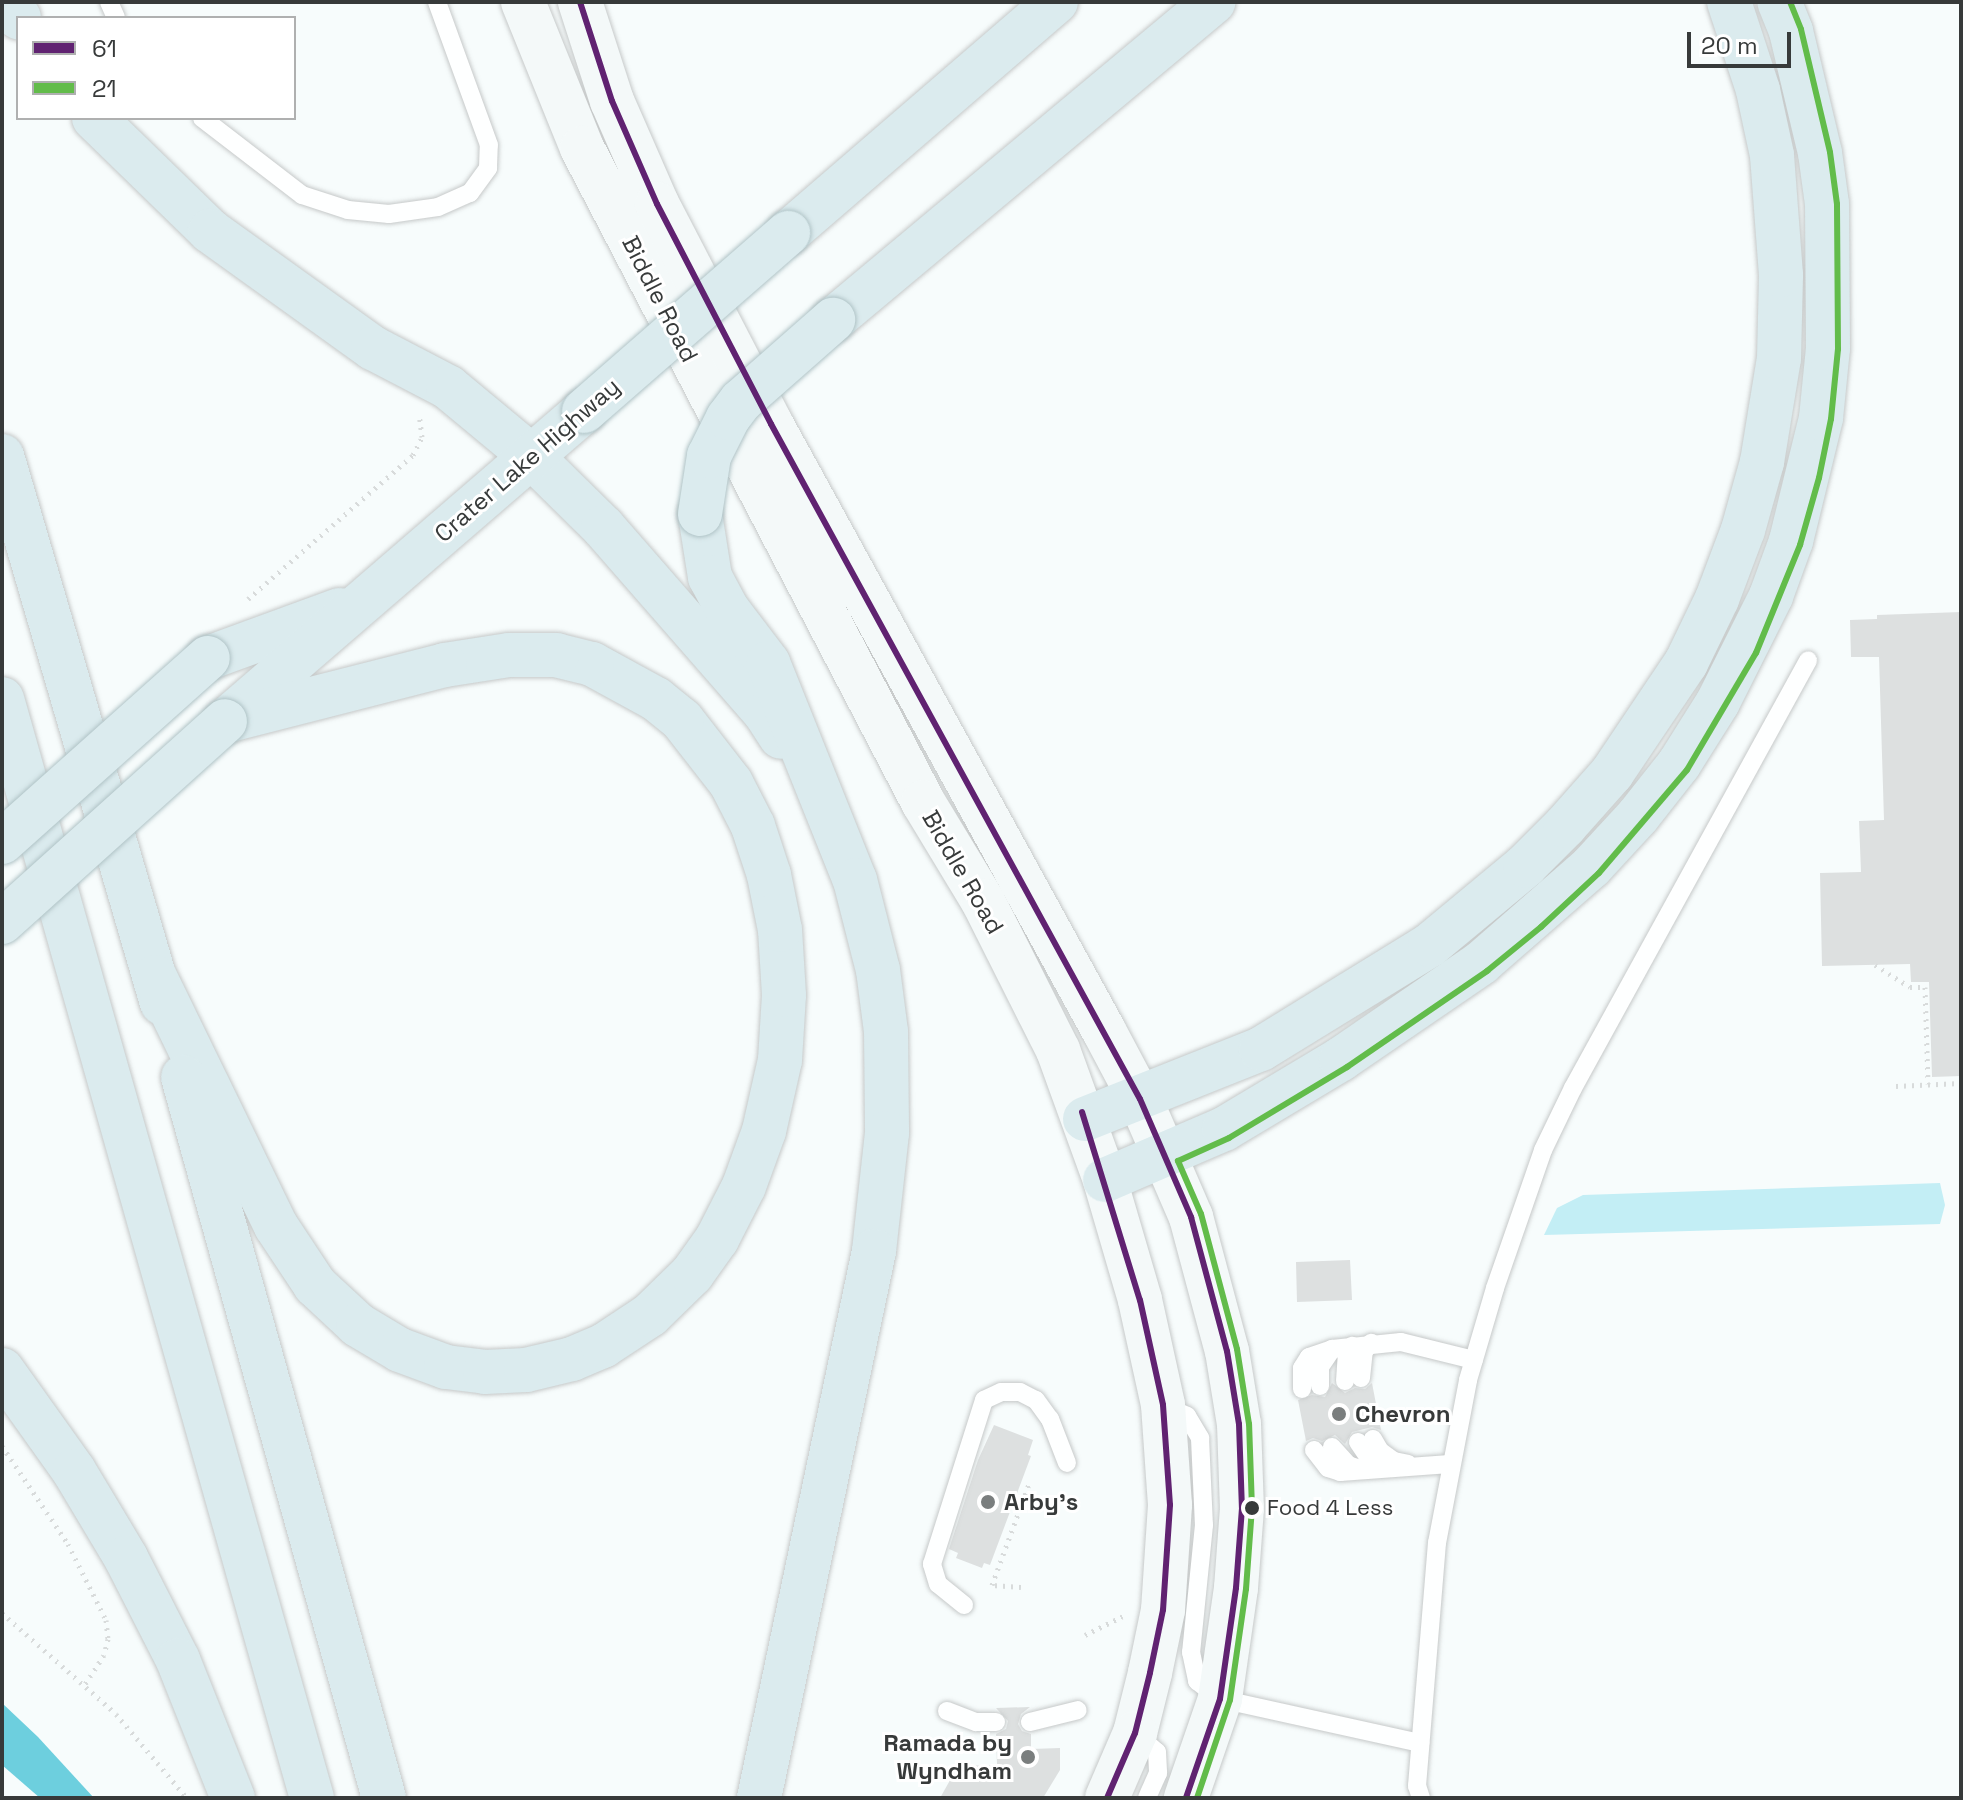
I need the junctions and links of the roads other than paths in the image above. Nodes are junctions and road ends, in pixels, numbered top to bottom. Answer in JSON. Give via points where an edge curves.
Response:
{"nodes":[{"id":1,"x":437,"y":2,"type":"edge"},
{"id":2,"x":523,"y":2,"type":"edge"},
{"id":3,"x":580,"y":2,"type":"edge"},
{"id":4,"x":1056,"y":2,"type":"edge"},
{"id":5,"x":1213,"y":2,"type":"edge"},
{"id":6,"x":1729,"y":2,"type":"edge"},
{"id":7,"x":1779,"y":2,"type":"edge"},
{"id":8,"x":96,"y":120,"type":"edge"},
{"id":9,"x":205,"y":120,"type":"edge"},
{"id":10,"x":2,"y":456,"type":"edge"},
{"id":11,"x":531,"y":456,"type":"junction"},
{"id":12,"x":367,"y":600,"type":"junction"},
{"id":13,"x":1808,"y":660,"type":"dead end"},
{"id":14,"x":3,"y":705,"type":"edge"},
{"id":15,"x":225,"y":721,"type":"junction"},
{"id":16,"x":821,"y":796,"type":"junction"},
{"id":17,"x":2,"y":842,"type":"edge"},
{"id":18,"x":2,"y":922,"type":"edge"},
{"id":19,"x":155,"y":977,"type":"junction"},
{"id":20,"x":1140,"y":1099,"type":"junction"},
{"id":21,"x":1085,"y":1119,"type":"junction"},
{"id":22,"x":1165,"y":1156,"type":"junction"},
{"id":23,"x":1105,"y":1180,"type":"junction"},
{"id":24,"x":1371,"y":1343,"type":"junction"},
{"id":25,"x":1352,"y":1346,"type":"junction"},
{"id":26,"x":1474,"y":1360,"type":"junction"},
{"id":27,"x":2,"y":1370,"type":"edge"},
{"id":28,"x":1311,"y":1388,"type":"dead end"},
{"id":29,"x":1163,"y":1405,"type":"junction"},
{"id":30,"x":1323,"y":1448,"type":"dead end"},
{"id":31,"x":1067,"y":1463,"type":"dead end"},
{"id":32,"x":1450,"y":1464,"type":"junction"},
{"id":33,"x":1415,"y":1466,"type":"junction"},
{"id":34,"x":1388,"y":1468,"type":"junction"},
{"id":35,"x":964,"y":1605,"type":"dead end"},
{"id":36,"x":1220,"y":1699,"type":"junction"},
{"id":37,"x":1078,"y":1710,"type":"dead end"},
{"id":38,"x":947,"y":1711,"type":"dead end"},
{"id":39,"x":996,"y":1722,"type":"dead end"},
{"id":40,"x":1030,"y":1722,"type":"dead end"},
{"id":41,"x":1135,"y":1733,"type":"junction"},
{"id":42,"x":1420,"y":1743,"type":"junction"},
{"id":43,"x":233,"y":1798,"type":"edge"},
{"id":44,"x":312,"y":1798,"type":"edge"},
{"id":45,"x":384,"y":1798,"type":"edge"},
{"id":46,"x":759,"y":1798,"type":"edge"},
{"id":47,"x":1107,"y":1798,"type":"edge"},
{"id":48,"x":1147,"y":1798,"type":"edge"},
{"id":49,"x":1186,"y":1798,"type":"edge"},
{"id":50,"x":1421,"y":1798,"type":"edge"}],
"edges":[{"from":1,"to":9,"type":"lane","via":[[489,145],[488,168],[470,193],[438,207],[389,214],[348,210],[302,195]]},
{"from":2,"to":21,"type":"main road","name":"Biddle Road","via":[[582,148],[916,789],[983,901],[1058,1050]]},
{"from":3,"to":20,"type":"main road","name":"Biddle Road","via":[[612,101],[657,204],[771,424]]},
{"from":4,"to":11,"type":"highway","name":"Crater Lake Highway","bridge":true},
{"from":5,"to":16,"type":"highway","bridge":true,"via":[[741,401],[709,456],[700,514],[710,577],[768,663]]},
{"from":6,"to":20,"type":"highway","via":[[1758,90],[1772,155],[1781,275],[1779,358],[1762,462],[1743,530],[1686,663],[1612,773],[1525,866],[1470,914],[1430,945],[1261,1049]]},
{"from":7,"to":22,"type":"highway","via":[[1820,153],[1827,204],[1828,348],[1821,418],[1791,541],[1740,661],[1655,795],[1591,867],[1534,920],[1458,980],[1341,1059],[1224,1129]]},
{"from":8,"to":11,"type":"highway","via":[[210,231],[373,348],[448,387]]},
{"from":10,"to":19,"type":"highway"},
{"from":11,"to":12,"type":"highway","name":"Crater Lake Highway"},
{"from":11,"to":16,"type":"highway","via":[[603,527],[766,714]]},
{"from":12,"to":15,"type":"highway","name":"Crater Lake Highway"},
{"from":12,"to":17,"type":"highway","bridge":true,"via":[[208,658]]},
{"from":13,"to":26,"type":"lane","via":[[1595,1045],[1543,1150]]},
{"from":14,"to":44,"type":"highway"},
{"from":15,"to":18,"type":"highway","name":"Crater Lake Highway","bridge":true},
{"from":15,"to":19,"type":"highway","via":[[445,665],[509,655],[557,655],[592,664],[656,699],[682,720],[731,783],[769,875],[780,930],[784,995],[780,1060],[764,1131],[717,1239],[692,1274],[650,1315],[572,1359],[526,1370],[446,1367],[400,1350],[358,1325],[315,1285],[276,1226]]},
{"from":16,"to":46,"type":"highway","via":[[855,880],[878,970],[886,1032],[887,1133],[863,1315]]},
{"from":19,"to":45,"type":"highway"},
{"from":20,"to":21,"type":"highway"},
{"from":20,"to":22,"type":"main road","name":"Biddle Road"},
{"from":21,"to":23,"type":"main road","name":"Biddle Road"},
{"from":22,"to":23,"type":"highway"},
{"from":22,"to":36,"type":"main road","name":"Biddle Road","via":[[1212,1287],[1239,1424],[1242,1508]]},
{"from":23,"to":29,"type":"main road","name":"Biddle Road"},
{"from":24,"to":25,"type":"lane"},
{"from":24,"to":25,"type":"lane","via":[[1353,1379],[1347,1353]]},
{"from":24,"to":26,"type":"lane","via":[[1401,1342]]},
{"from":25,"to":28,"type":"lane","via":[[1309,1357],[1302,1368]]},
{"from":26,"to":32,"type":"lane"},
{"from":27,"to":43,"type":"highway","via":[[74,1471],[132,1570],[178,1660]]},
{"from":29,"to":36,"type":"lane","via":[[1187,1416],[1200,1438],[1204,1525],[1191,1652],[1197,1681]]},
{"from":29,"to":41,"type":"main road","name":"Biddle Road","via":[[1170,1505],[1163,1610]]},
{"from":30,"to":34,"type":"lane","via":[[1328,1468],[1340,1472]]},
{"from":31,"to":35,"type":"lane","via":[[1050,1419],[1036,1400],[1020,1392],[1001,1392],[984,1400],[932,1564],[938,1584]]},
{"from":32,"to":33,"type":"lane"},
{"from":32,"to":42,"type":"lane","via":[[1437,1543]]},
{"from":33,"to":34,"type":"lane"},
{"from":33,"to":34,"type":"lane","via":[[1394,1461],[1366,1440],[1371,1461]]},
{"from":36,"to":42,"type":"lane"},
{"from":36,"to":49,"type":"main road","name":"Biddle Road"},
{"from":37,"to":40,"type":"lane"},
{"from":38,"to":39,"type":"lane","via":[[976,1722]]},
{"from":41,"to":47,"type":"main road","name":"Biddle Road"},
{"from":41,"to":48,"type":"lane","via":[[1157,1752],[1158,1773]]},
{"from":42,"to":50,"type":"lane"}]}
